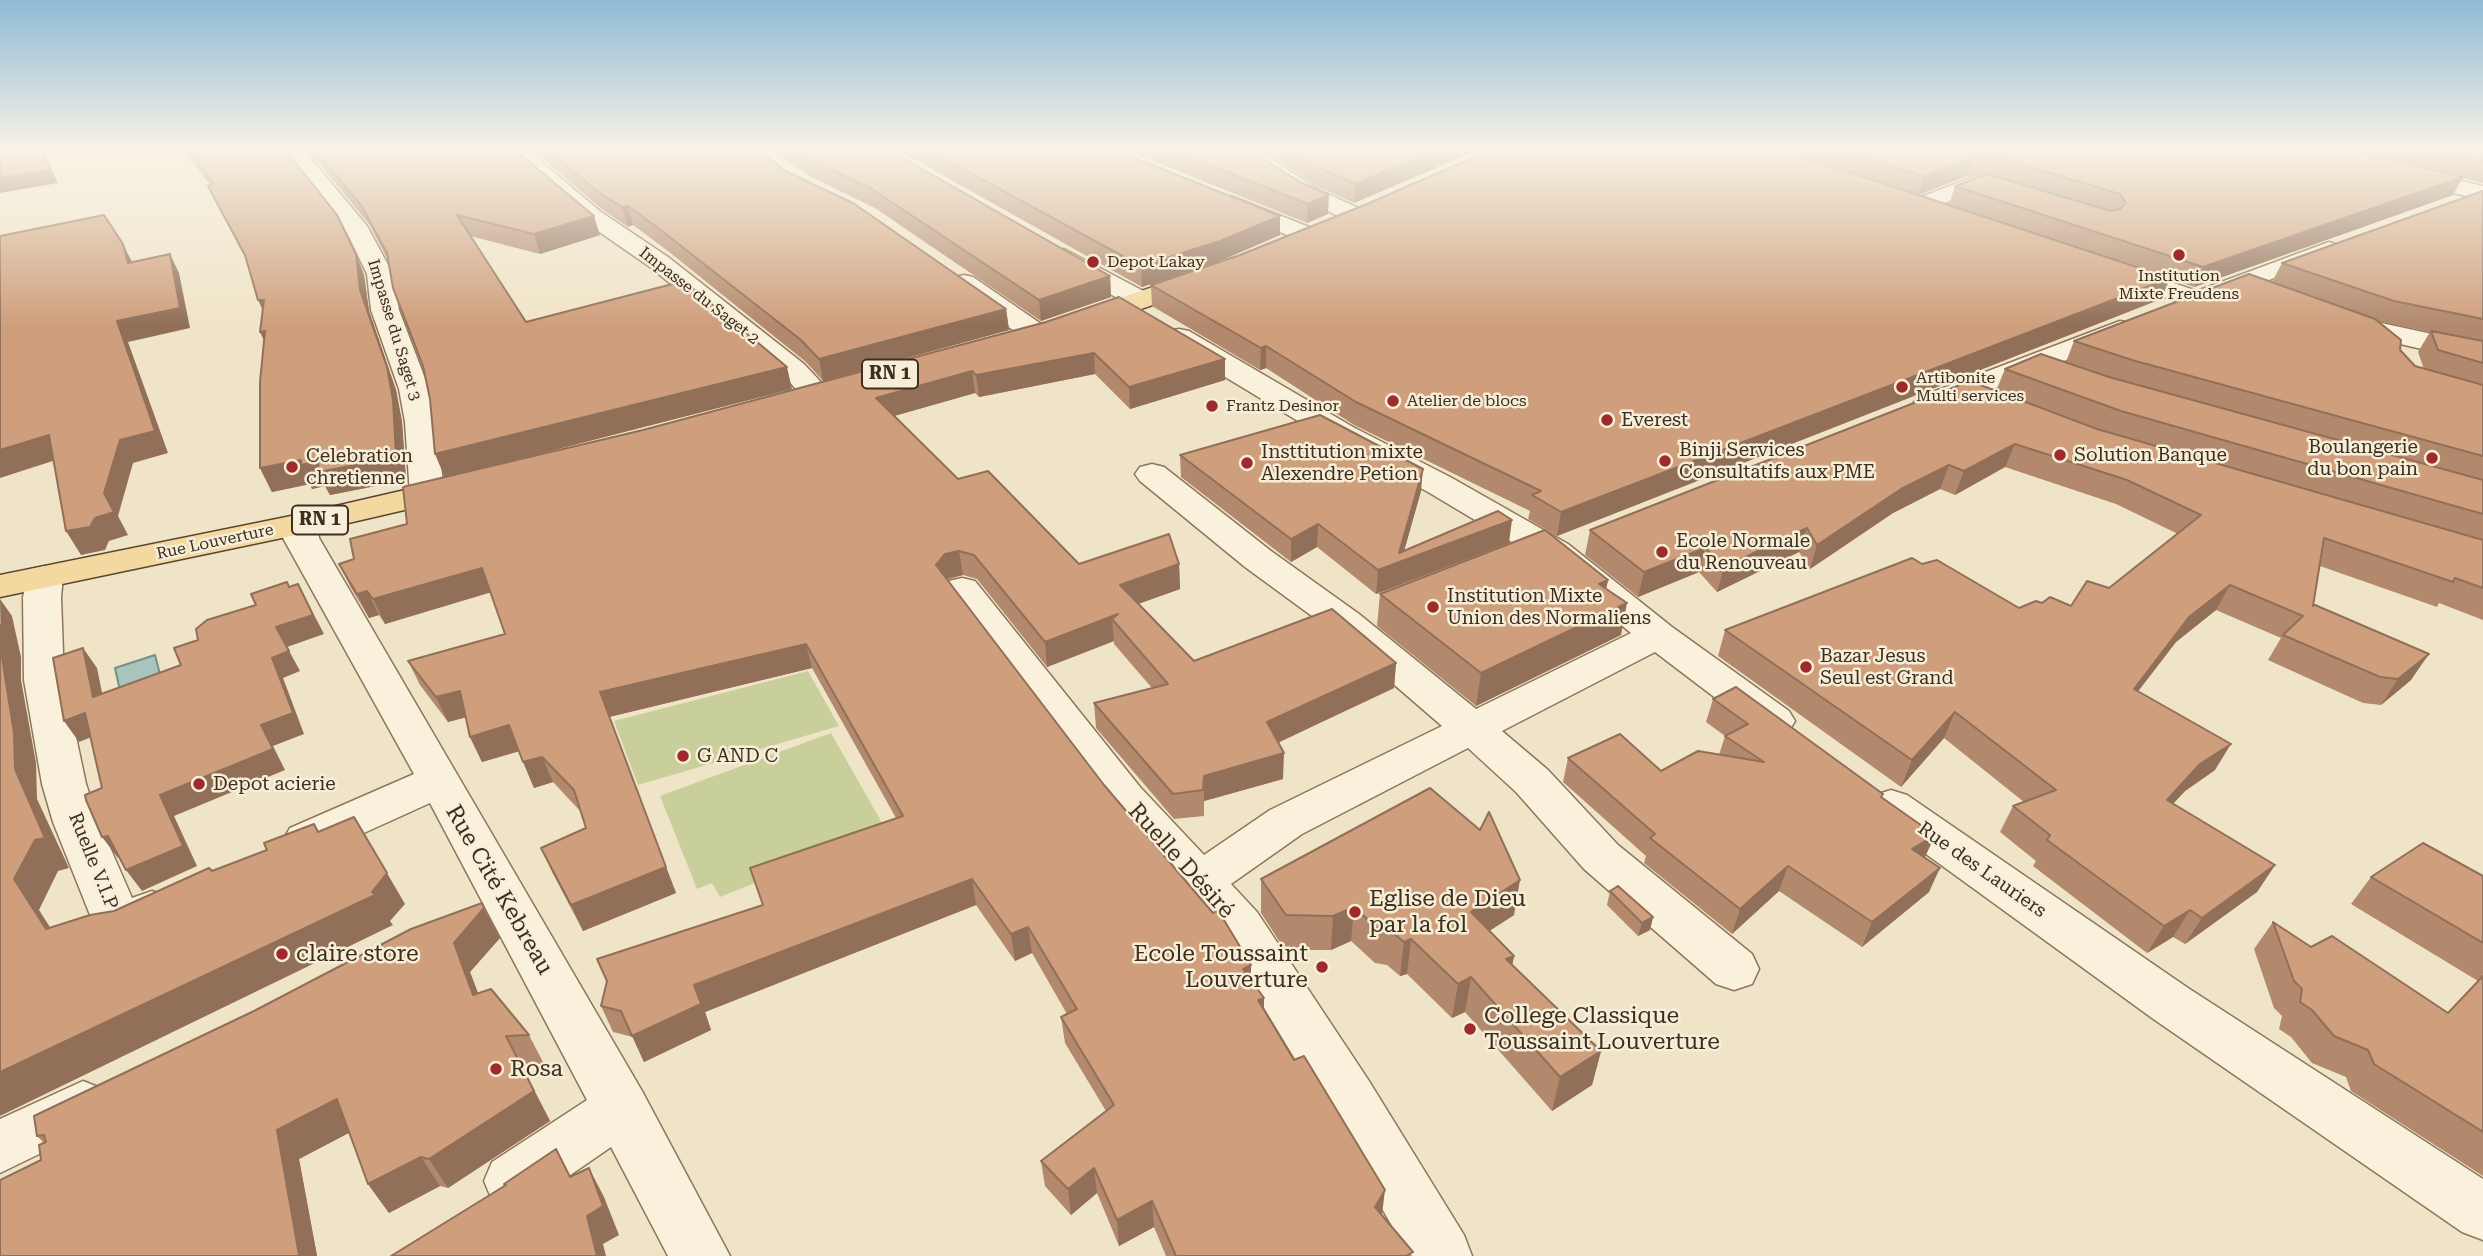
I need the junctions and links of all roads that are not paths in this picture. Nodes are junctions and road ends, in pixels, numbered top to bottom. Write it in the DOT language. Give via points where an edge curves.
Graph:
graph roads {
  1 [pos="339,208"];
  2 [pos="582,208"];
  3 [pos="1244,208"];
  4 [pos="1339,208"];
  5 [pos="1376,208"];
  6 [pos="1928,208"];
  7 [pos="1357,216"];
  8 [pos="1958,218"];
  9 [pos="1310,236"];
  10 [pos="2352,241"];
  11 [pos="1046,247"];
  12 [pos="1276,250"];
  13 [pos="2096,264"];
  14 [pos="949,273"];
  15 [pos="1217,273"];
  16 [pos="2240,283"];
  17 [pos="2277,297"];
  18 [pos="2194,299"];
  19 [pos="1133,303"];
  20 [pos="2326,316"];
  21 [pos="2375,332"];
  22 [pos="1037,334"];
  23 [pos="1000,344"];
  24 [pos="2483,354"];
  25 [pos="2031,362"];
  26 [pos="2408,367"];
  27 [pos="2072,378"];
  28 [pos="1962,391"];
  29 [pos="817,394"];
  30 [pos="2003,409"];
  31 [pos="1903,414"];
  32 [pos="1152,474"];
  33 [pos="493,479"];
  34 [pos="427,495"];
  35 [pos="301,524"];
  36 [pos="1560,545"];
  37 [pos="1507,559"];
  38 [pos="45,578"];
  39 [pos="0,586"];
  40 [pos="962,589"];
  41 [pos="1382,608"];
  42 [pos="1345,622"];
  43 [pos="1658,635"];
  44 [pos="1474,730"];
  45 [pos="1808,747"];
  46 [pos="1852,778"];
  47 [pos="437,782"];
  48 [pos="264,859"];
  49 [pos="1202,880"];
  50 [pos="191,892"];
  51 [pos="1734,969"];
  52 [pos="124,1087"];
  53 [pos="622,1108"];
  54 [pos="0,1147"];
  55 [pos="475,1207"];
  56 [pos="2483,1212"];
  57 [pos="700,1256"];
  58 [pos="1442,1256"];
  1 -- 34 [label="street, Impasse du Saget 3" via="358,231 380,274 385,310 414,389"];
  2 -- 29 [label="street, Impasse du Saget 2" via="691,287"];
  3 -- 9 [label="street"];
  4 -- 7 [label="street"];
  5 -- 7 [label="main road"];
  6 -- 8 [label="street"];
  7 -- 9 [label="main road"];
  9 -- 12 [label="main road"];
  10 -- 16 [label="street"];
  11 -- 19 [label="street"];
  13 -- 18 [label="street"];
  14 -- 22 [label="street"];
  15 -- 19 [label="main road"];
  16 -- 17 [label="street"];
  16 -- 18 [label="street"];
  18 -- 25 [label="street"];
  19 -- 22 [label="main road"];
  19 -- 36 [label="street" via="1342,434"];
  20 -- 21 [label="street"];
  21 -- 24 [label="street"];
  21 -- 26 [label="street" via="2406,358"];
  22 -- 23 [label="main road"];
  25 -- 27 [label="street"];
  25 -- 28 [label="street"];
  28 -- 30 [label="street"];
  28 -- 31 [label="street"];
  32 -- 42 [label="street"];
  33 -- 34 [label="main road, Rue Louverture / RN 1"];
  34 -- 35 [label="main road, Rue Louverture / RN 1"];
  35 -- 38 [label="main road, Rue Louverture / RN 1"];
  35 -- 47 [label="street, Rue Cité Kebreau" via="301,538"];
  36 -- 37 [label="street"];
  36 -- 43 [label="street"];
  38 -- 39 [label="main road, Rue Louverture / RN 1"];
  38 -- 50 [label="street, Ruelle V.I.P" via="44,680 55,742 76,822 119,925"];
  40 -- 49 [label="street, Ruelle Désiré" via="1124,798"];
  41 -- 42 [label="street"];
  42 -- 44 [label="street"];
  43 -- 44 [label="street"];
  43 -- 45 [label="street"];
  44 -- 49 [label="street" via="1286,822"];
  44 -- 51 [label="street" via="1532,780 1601,857"];
  46 -- 56 [label="street, Rue des Lauriers" via="2170,1003"];
  47 -- 48 [label="street"];
  47 -- 53 [label="street, Rue Cité Kebreau" via="486,903"];
  49 -- 58 [label="street, Ruelle Désiré" via="1240,926 1307,1030"];
  52 -- 54 [label="street"];
  53 -- 55 [label="street"];
  53 -- 57 [label="street, Rue Cité Kebreau"];
}
